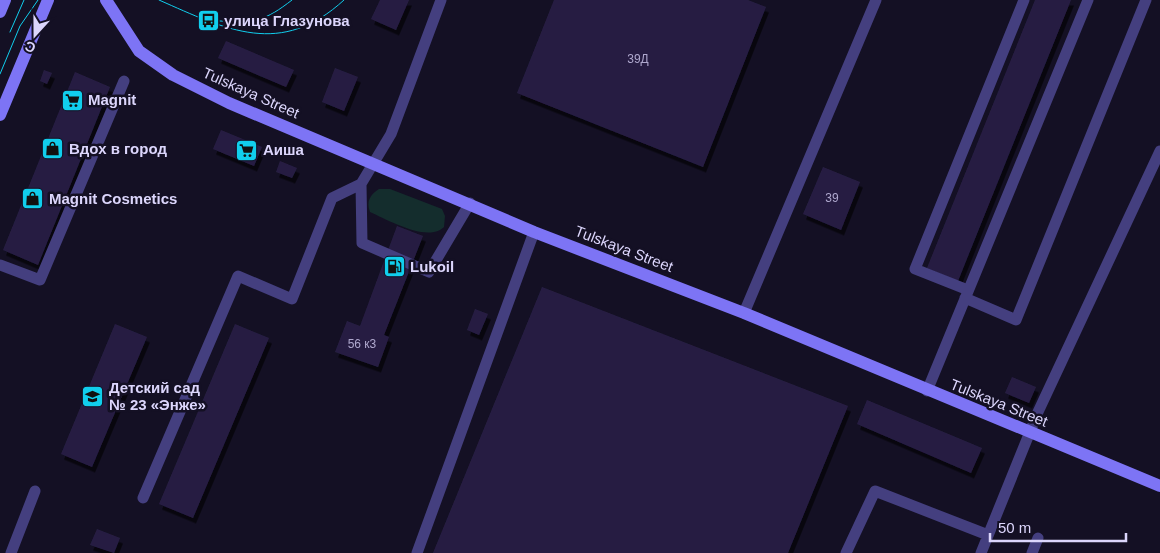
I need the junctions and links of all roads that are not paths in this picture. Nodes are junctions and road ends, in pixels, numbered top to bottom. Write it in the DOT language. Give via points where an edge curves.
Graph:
graph roads {
  1 [pos="5,0"];
  2 [pos="48,0"];
  3 [pos="106,0"];
  4 [pos="441,0"];
  5 [pos="876,0"];
  6 [pos="1024,0"];
  7 [pos="1088,0"];
  8 [pos="1146,0"];
  9 [pos="0,12"];
  10 [pos="124,81"];
  11 [pos="0,115"];
  12 [pos="1160,151"];
  13 [pos="372,163"];
  14 [pos="361,184"];
  15 [pos="470,203"];
  16 [pos="534,232"];
  17 [pos="0,265"];
  18 [pos="966,294"];
  19 [pos="744,313"];
  20 [pos="927,391"];
  21 [pos="1030,434"];
  22 [pos="1160,486"];
  23 [pos="35,491"];
  24 [pos="143,498"];
  25 [pos="988,536"];
  26 [pos="1038,538"];
  27 [pos="11,553"];
  28 [pos="417,553"];
  29 [pos="846,553"];
  30 [pos="981,553"];
  31 [pos="1032,553"];
  1 -- 9 [label="main road"];
  2 -- 11 [label="main road"];
  3 -- 13 [label="main road, Tulskaya Street" via="139,51 173,75 229,103"];
  4 -- 13 [label="lane" via="399,117"];
  5 -- 19 [label="lane"];
  6 -- 18 [label="lane" via="915,269"];
  7 -- 18 [label="lane"];
  8 -- 18 [label="lane" via="1016,320"];
  10 -- 17 [label="lane" via="40,280"];
  12 -- 21 [label="lane"];
  13 -- 14 [label="lane"];
  13 -- 15 [label="main road, Tulskaya Street"];
  14 -- 15 [label="lane" via="362,244 429,272"];
  14 -- 24 [label="lane" via="332,198 292,299 238,276"];
  15 -- 16 [label="main road, Tulskaya Street"];
  16 -- 19 [label="main road, Tulskaya Street"];
  16 -- 28 [label="lane"];
  18 -- 20 [label="lane"];
  19 -- 20 [label="main road, Tulskaya Street"];
  20 -- 21 [label="main road, Tulskaya Street"];
  21 -- 22 [label="main road, Tulskaya Street"];
  21 -- 25 [label="lane"];
  23 -- 27 [label="lane"];
  25 -- 29 [label="lane" via="875,491"];
  25 -- 30 [label="lane"];
  26 -- 31 [label="lane"];
}
